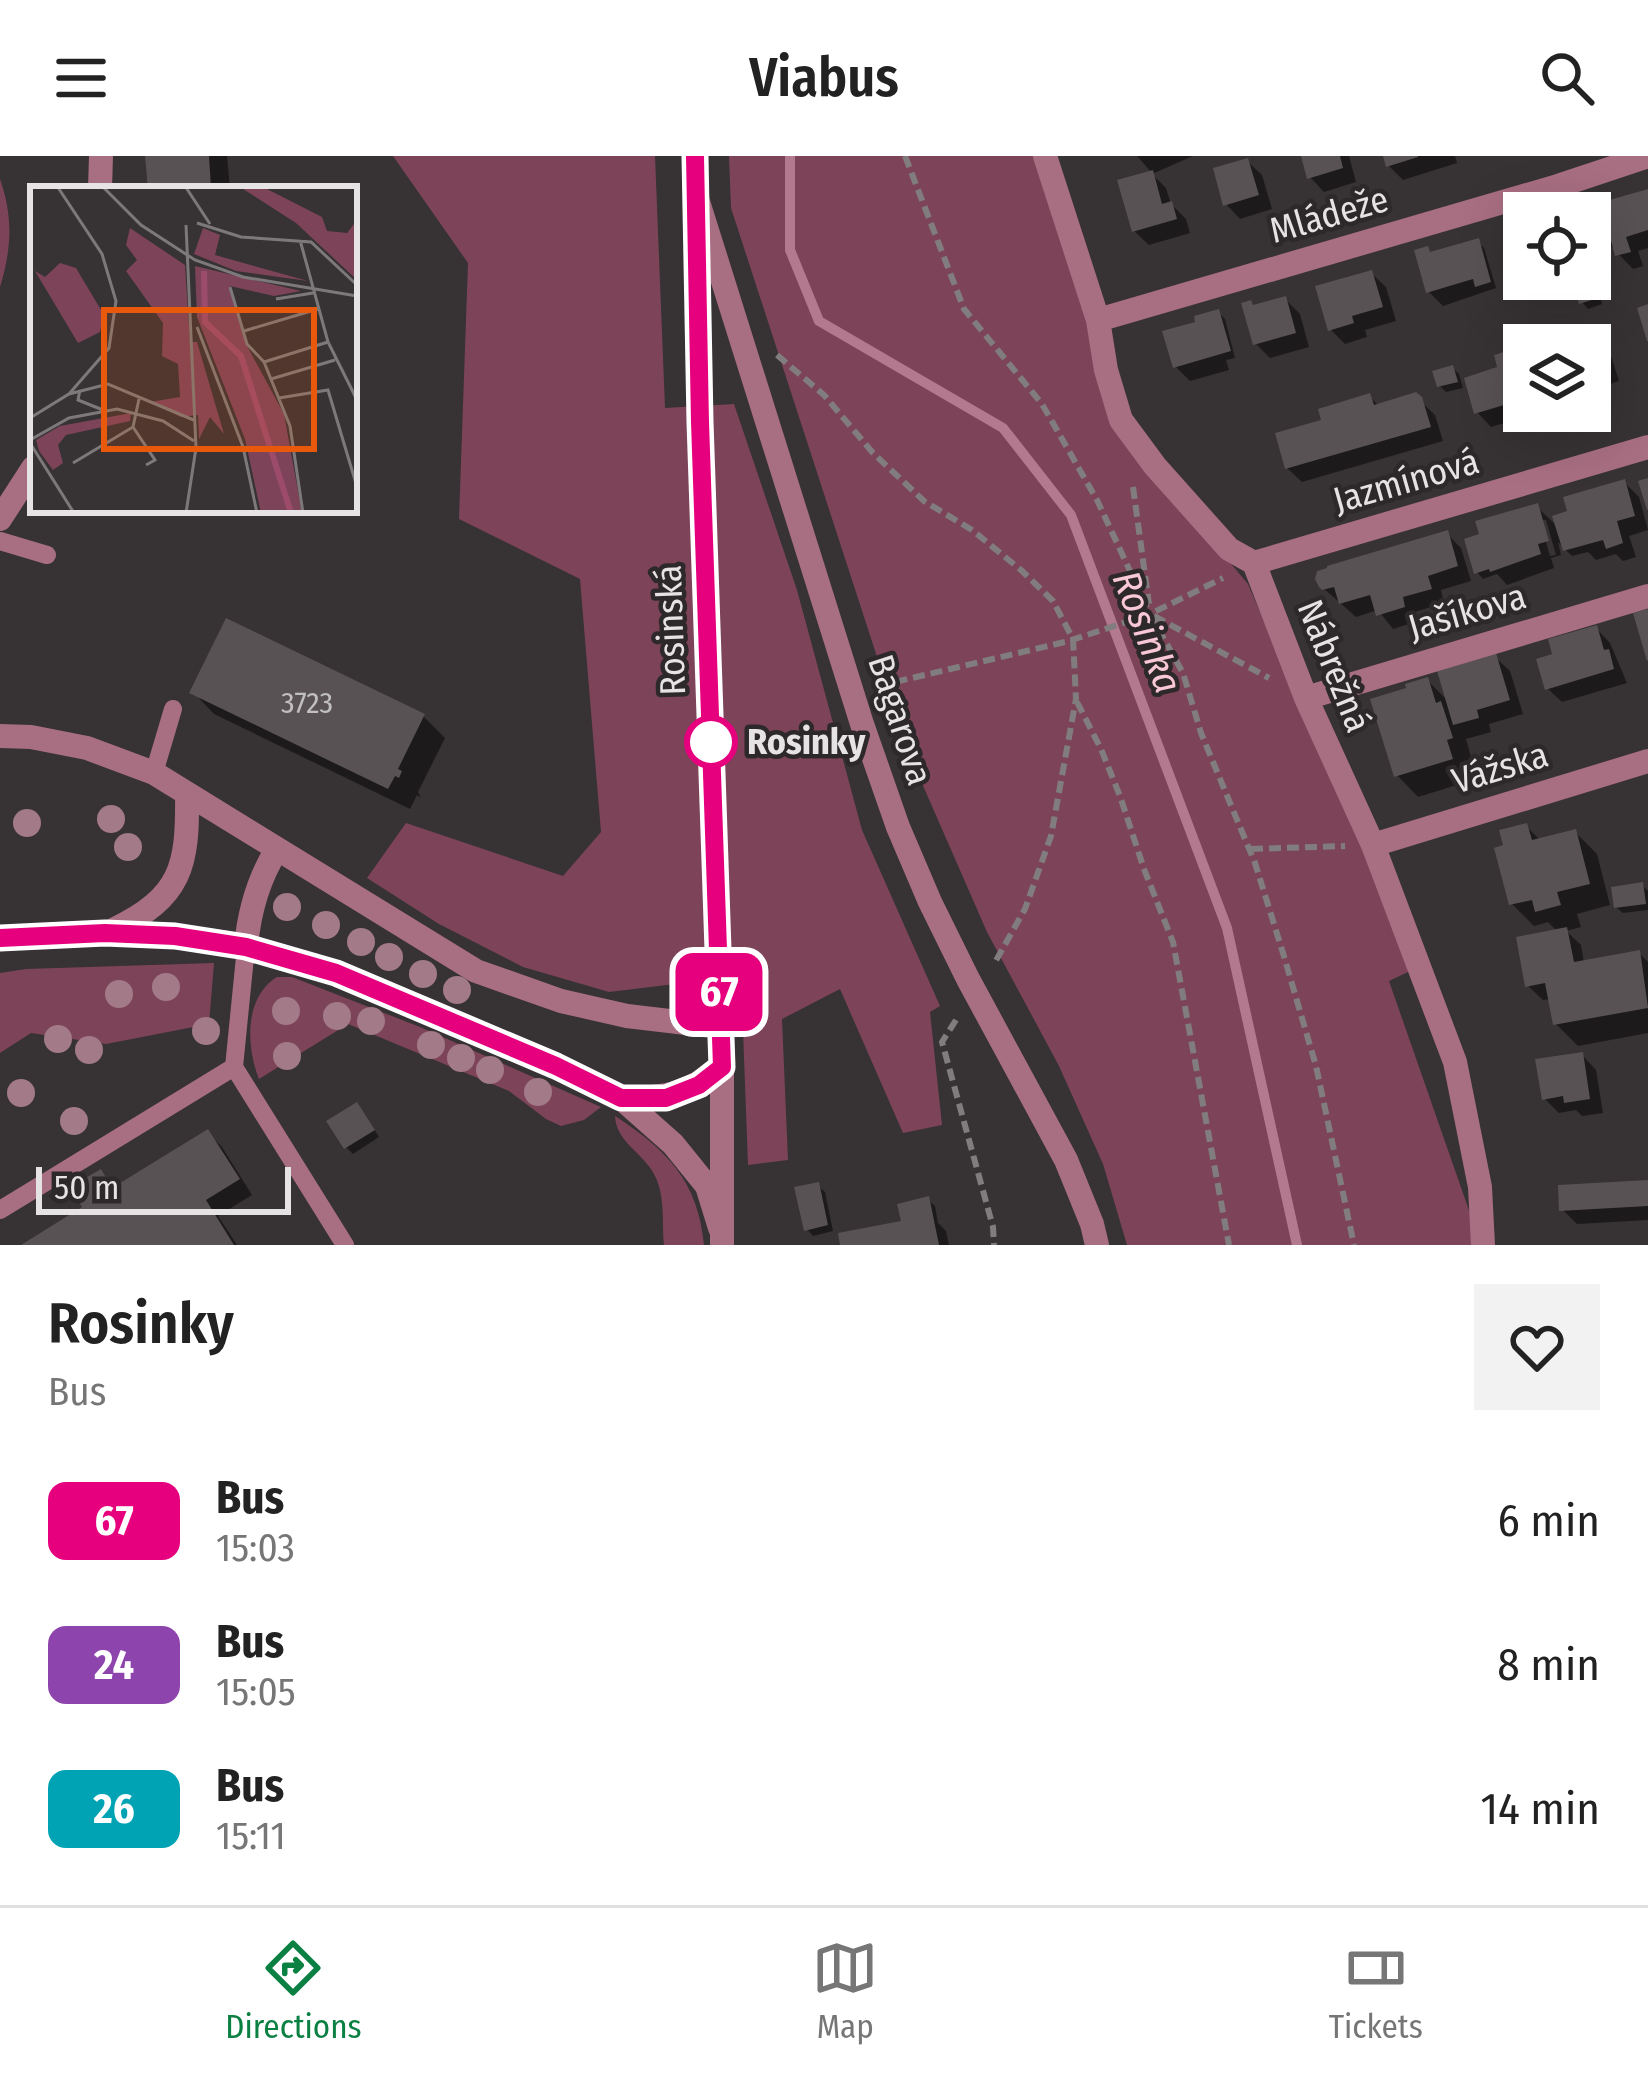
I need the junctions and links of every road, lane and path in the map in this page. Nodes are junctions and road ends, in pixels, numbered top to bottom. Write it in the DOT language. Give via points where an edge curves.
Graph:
graph roads {
  1 [pos="101,156"];
  2 [pos="695,156"];
  3 [pos="905,156"];
  4 [pos="1045,156"];
  5 [pos="1648,156"];
  6 [pos="100,186"];
  7 [pos="695,192"];
  8 [pos="1098,320"];
  9 [pos="768,348"];
  10 [pos="1126,427"];
  11 [pos="1648,447"];
  12 [pos="30,473"];
  13 [pos="0,519"];
  14 [pos="0,542"];
  15 [pos="46,555"];
  16 [pos="1254,563"];
  17 [pos="1648,596"];
  18 [pos="1150,614"];
  19 [pos="1073,639"];
  20 [pos="878,686"];
  21 [pos="1306,698"];
  22 [pos="1076,699"];
  23 [pos="173,709"];
  24 [pos="0,723"];
  25 [pos="0,736"];
  26 [pos="31,737"];
  27 [pos="1648,761"];
  28 [pos="154,772"];
  29 [pos="187,794"];
  30 [pos="1373,845"];
  31 [pos="278,849"];
  32 [pos="1249,849"];
  33 [pos="105,933"];
  34 [pos="0,938"];
  35 [pos="246,947"];
  36 [pos="976,991"];
  37 [pos="720,1027"];
  38 [pos="234,1067"];
  39 [pos="722,1067"];
  40 [pos="621,1098"];
  41 [pos="0,1210"];
  42 [pos="723,1241"];
  43 [pos="345,1245"];
  44 [pos="994,1245"];
  45 [pos="1097,1245"];
  46 [pos="1229,1245"];
  47 [pos="1354,1245"];
  48 [pos="1483,1245"];
  1 -- 6 [label="street"];
  2 -- 7 [label="street, Rosinská"];
  3 -- 18 [label="path" via="964,309 1042,404"];
  4 -- 8 [label="street, Nábrežná"];
  5 -- 8 [label="street, Mládeže"];
  7 -- 36 [label="street, Bagarova" via="898,827"];
  7 -- 37 [label="street, Rosinská"];
  8 -- 10 [label="street, Nábrežná"];
  9 -- 19 [label="path" via="924,501 1021,570 1053,602"];
  10 -- 16 [label="street, Nábrežná" via="1229,549"];
  10 -- 18 [label="path"];
  11 -- 16 [label="street, Jazmínová"];
  12 -- 13 [label="street"];
  14 -- 15 [label="lane"];
  16 -- 18 [label="path"];
  16 -- 21 [label="street, Nábrežná"];
  17 -- 21 [label="street, Jašíkova"];
  18 -- 19 [label="path"];
  18 -- 21 [label="path"];
  18 -- 32 [label="path" via="1183,673"];
  19 -- 20 [label="path"];
  19 -- 22 [label="path"];
  21 -- 30 [label="street, Nábrežná"];
  22 -- 36 [label="path" via="1052,836 1025,910"];
  22 -- 46 [label="path" via="1173,942"];
  23 -- 28 [label="lane"];
  24 -- 26 [label="street"];
  25 -- 26 [label="street"];
  26 -- 28 [label="street"];
  27 -- 30 [label="street, Vážska"];
  28 -- 29 [label="street"];
  29 -- 31 [label="street"];
  29 -- 33 [label="street" via="188,840 168,892"];
  30 -- 32 [label="path"];
  30 -- 48 [label="street, Nábrežná" via="1455,1062"];
  31 -- 35 [label="street"];
  31 -- 37 [label="street" via="476,971 561,1001"];
  32 -- 47 [label="path" via="1316,1066"];
  33 -- 34 [label="street"];
  33 -- 35 [label="street"];
  35 -- 38 [label="lane"];
  35 -- 40 [label="street" via="336,973"];
  36 -- 44 [label="path" via="941,1042"];
  36 -- 45 [label="street, Bagarova" via="1066,1160"];
  37 -- 39 [label="street, Rosinská"];
  38 -- 41 [label="lane"];
  38 -- 43 [label="lane"];
  39 -- 40 [label="street" via="666,1098"];
  39 -- 42 [label="street, Rosinská"];
  40 -- 42 [label="street" via="706,1186"];
}
